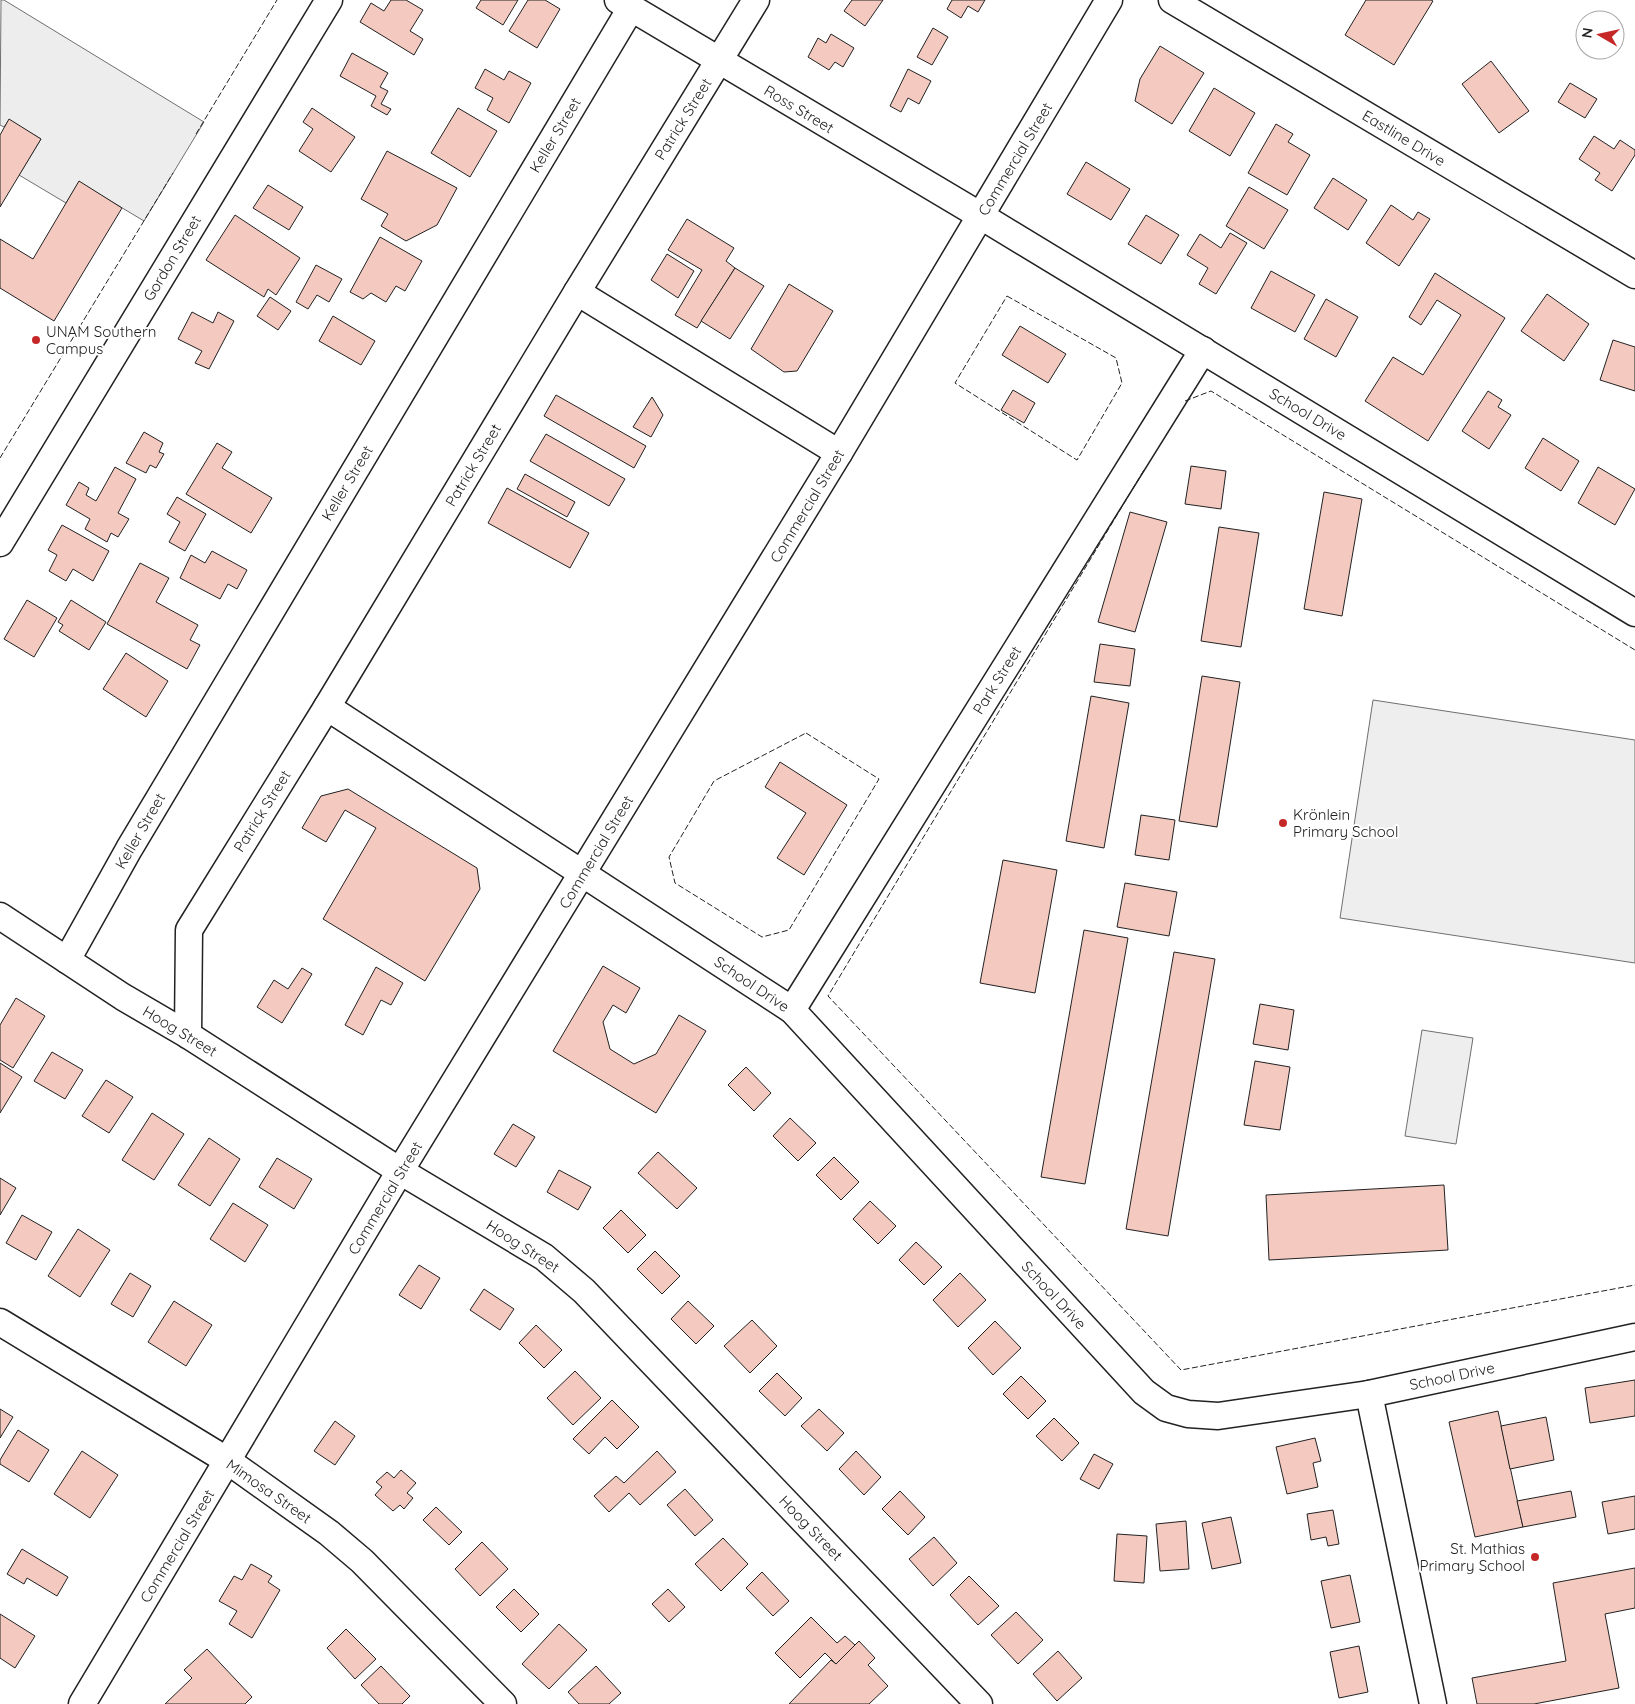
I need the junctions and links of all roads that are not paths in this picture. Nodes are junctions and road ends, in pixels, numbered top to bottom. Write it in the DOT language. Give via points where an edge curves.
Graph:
graph roads {
  1 [pos="329,0"];
  2 [pos="756,0"];
  3 [pos="1109,0"];
  4 [pos="1172,0"];
  5 [pos="624,4"];
  6 [pos="719,61"];
  7 [pos="981,216"];
  8 [pos="1635,275"];
  9 [pos="578,292"];
  10 [pos="1203,350"];
  11 [pos="839,453"];
  12 [pos="0,543"];
  13 [pos="1635,613"];
  14 [pos="327,707"];
  15 [pos="583,874"];
  16 [pos="0,916"];
  17 [pos="67,960"];
  18 [pos="792,1010"];
  19 [pos="188,1035"];
  20 [pos="400,1171"];
  21 [pos="0,1322"];
  22 [pos="1635,1337"];
  23 [pos="1369,1394"];
  24 [pos="228,1461"];
  25 [pos="82,1704"];
  26 [pos="503,1704"];
  27 [pos="980,1704"];
  28 [pos="1433,1704"];
  1 -- 12 [label="street, Gordon Street"];
  2 -- 6 [label="street, Patrick Street"];
  3 -- 7 [label="street, Commercial Street"];
  4 -- 8 [label="street, Eastline Drive"];
  5 -- 6 [label="street, Ross Street"];
  5 -- 17 [label="street, Keller Street"];
  6 -- 7 [label="street, Ross Street"];
  6 -- 9 [label="street, Patrick Street"];
  7 -- 10 [label="street, School Drive"];
  7 -- 11 [label="street, Commercial Street"];
  9 -- 11 [label="street"];
  9 -- 14 [label="street, Patrick Street"];
  10 -- 13 [label="street, School Drive"];
  10 -- 18 [label="street, Park Street"];
  11 -- 15 [label="street, Commercial Street"];
  14 -- 15 [label="street, School Drive"];
  14 -- 19 [label="street, Patrick Street" via="189,930"];
  15 -- 18 [label="street, School Drive"];
  15 -- 20 [label="street, Commercial Street"];
  16 -- 17 [label="street, Hoog Street"];
  17 -- 19 [label="street, Hoog Street"];
  18 -- 23 [label="street, School Drive" via="1144,1392 1166,1408 1188,1414 1218,1416"];
  19 -- 20 [label="street, Hoog Street"];
  20 -- 24 [label="street, Commercial Street"];
  20 -- 27 [label="street, Hoog Street" via="544,1257 584,1291"];
  21 -- 24 [label="street, Mimosa Street"];
  22 -- 23 [label="street, School Drive"];
  23 -- 28 [label="street"];
  24 -- 25 [label="street, Commercial Street"];
  24 -- 26 [label="street, Mimosa Street" via="329,1533 362,1561"];
}
